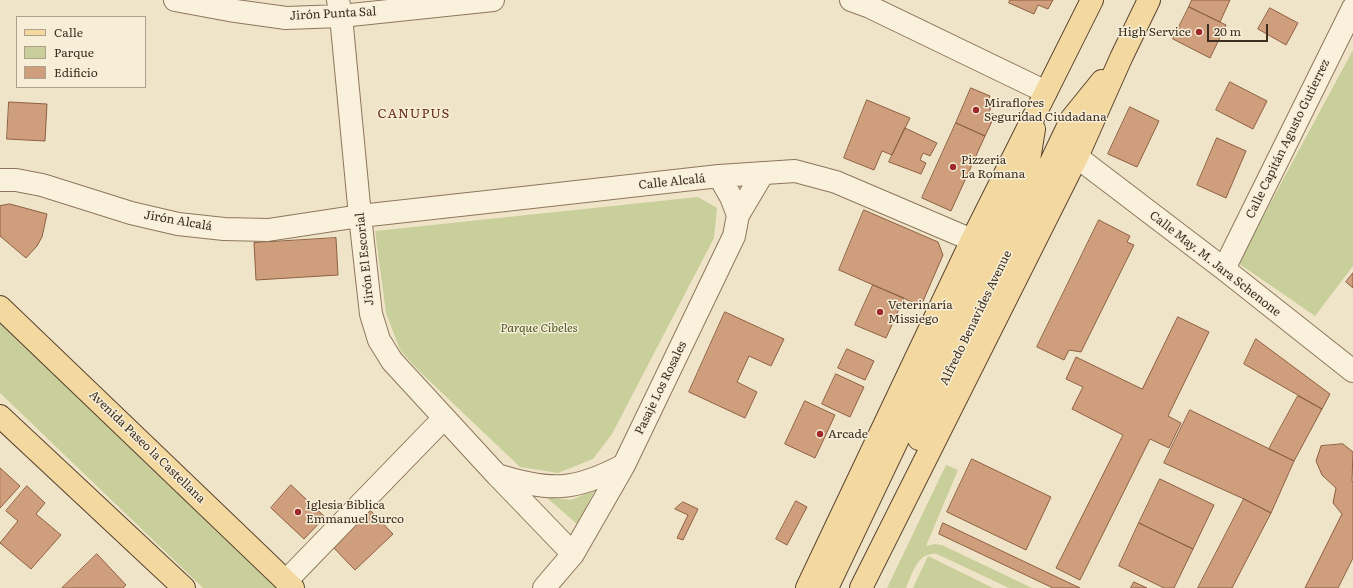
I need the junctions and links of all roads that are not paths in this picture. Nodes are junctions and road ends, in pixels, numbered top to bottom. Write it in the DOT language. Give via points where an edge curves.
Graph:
graph roads {
  1 [pos="175,0"];
  2 [pos="493,0"];
  3 [pos="1092,0"];
  4 [pos="1149,0"];
  5 [pos="865,2"];
  6 [pos="340,8"];
  7 [pos="1353,8"];
  8 [pos="1121,58"];
  9 [pos="1042,100"];
  10 [pos="1077,157"];
  11 [pos="763,173"];
  12 [pos="719,176"];
  13 [pos="0,180"];
  14 [pos="738,215"];
  15 [pos="360,216"];
  16 [pos="972,240"];
  17 [pos="1224,269"];
  18 [pos="0,307"];
  19 [pos="1353,371"];
  20 [pos="0,416"];
  21 [pos="444,418"];
  22 [pos="624,465"];
  23 [pos="496,474"];
  24 [pos="573,554"];
  25 [pos="290,585"];
  26 [pos="184,588"];
  27 [pos="544,588"];
  28 [pos="807,588"];
  29 [pos="827,588"];
  30 [pos="848,588"];
  31 [pos="860,588"];
  1 -- 6 [label="street, Jirón Punta Sal" via="286,18"];
  2 -- 6 [label="street, Jirón Punta Sal"];
  3 -- 9 [label="main road, Alfredo Benavides Avenue"];
  4 -- 8 [label="main road, Alfredo Benavides Avenue"];
  5 -- 9 [label="street"];
  6 -- 15 [label="street, Jirón El Escorial"];
  7 -- 17 [label="street, Calle Capitán Agusto Gutierrez"];
  8 -- 10 [label="main road, Alfredo Benavides Avenue"];
  8 -- 30 [label="main road, Alfredo Benavides Avenue" via="1072,118"];
  9 -- 16 [label="main road, Alfredo Benavides Avenue"];
  9 -- 29 [label="main road, Alfredo Benavides Avenue" via="1028,166"];
  10 -- 17 [label="street, Calle May. M. Jara Schenone"];
  10 -- 31 [label="main road, Alfredo Benavides Avenue"];
  11 -- 12 [label="street, Calle Alcalá"];
  11 -- 14 [label="street"];
  11 -- 16 [label="street, Calle Alcalá" via="795,171 836,182"];
  12 -- 14 [label="street"];
  12 -- 15 [label="street, Calle Alcalá"];
  13 -- 15 [label="street, Jirón Alcalá" via="42,185 131,213 178,224 224,229 268,230"];
  14 -- 22 [label="street, Pasaje Los Rosales" via="734,236"];
  15 -- 21 [label="street, Jirón El Escorial" via="371,314 379,340 392,361"];
  16 -- 28 [label="main road, Alfredo Benavides Avenue"];
  17 -- 19 [label="street, Calle May. M. Jara Schenone"];
  18 -- 25 [label="main road, Avenida Paseo la Castellana"];
  20 -- 26 [label="main road"];
  21 -- 23 [label="street, Jirón El Escorial"];
  21 -- 25 [label="street"];
  22 -- 23 [label="street" via="593,479 564,486 538,485"];
  22 -- 24 [label="street, Pasaje Los Rosales"];
  23 -- 24 [label="street, Jirón El Escorial"];
  24 -- 27 [label="street, Pasaje Los Rosales"];
}
